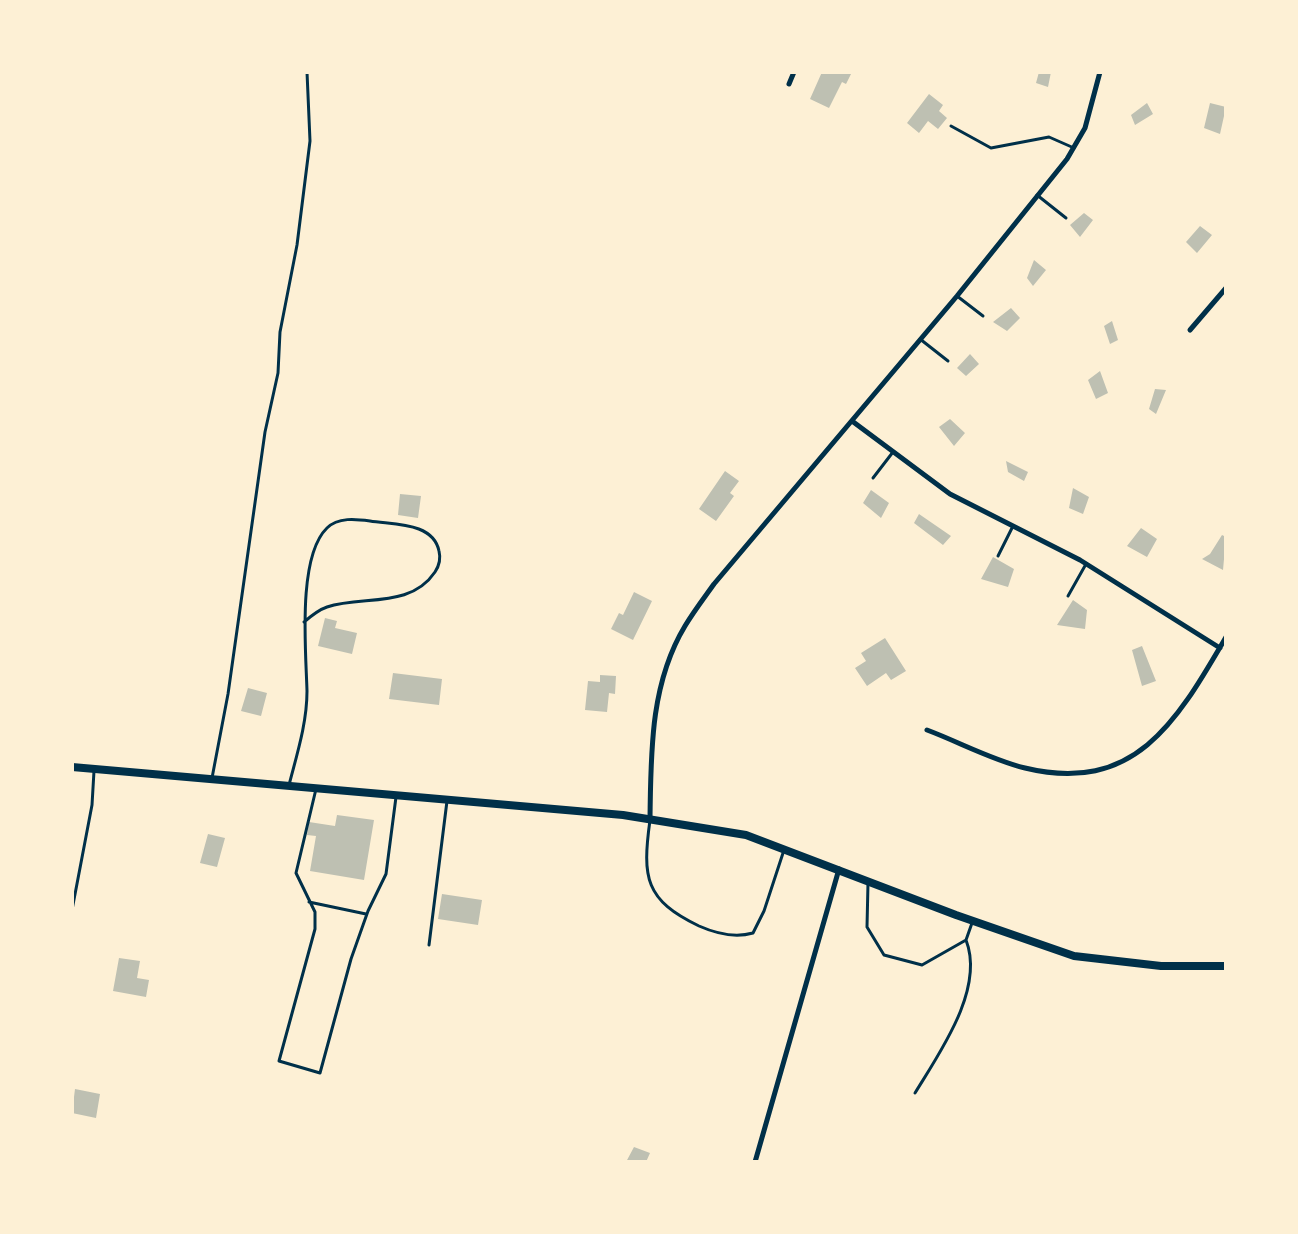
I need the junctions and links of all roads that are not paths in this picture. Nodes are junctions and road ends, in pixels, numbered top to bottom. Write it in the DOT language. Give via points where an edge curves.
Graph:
graph roads {
  1 [pos="307,72"];
  2 [pos="794,72"];
  3 [pos="1100,72"];
  4 [pos="789,84"];
  5 [pos="951,126"];
  6 [pos="1074,148"];
  7 [pos="1037,195"];
  8 [pos="1066,218"];
  9 [pos="1226,288"];
  10 [pos="957,296"];
  11 [pos="983,316"];
  12 [pos="1190,330"];
  13 [pos="920,339"];
  14 [pos="948,361"];
  15 [pos="852,421"];
  16 [pos="893,452"];
  17 [pos="873,478"];
  18 [pos="1013,526"];
  19 [pos="998,556"];
  20 [pos="1086,564"];
  21 [pos="1068,596"];
  22 [pos="304,622"];
  23 [pos="1226,637"];
  24 [pos="1220,648"];
  25 [pos="927,730"];
  26 [pos="72,767"];
  27 [pos="94,770"];
  28 [pos="212,778"];
  29 [pos="289,786"];
  30 [pos="316,789"];
  31 [pos="396,795"];
  32 [pos="448,800"];
  33 [pos="650,818"];
  34 [pos="784,849"];
  35 [pos="839,869"];
  36 [pos="868,881"];
  37 [pos="309,902"];
  38 [pos="72,910"];
  39 [pos="366,914"];
  40 [pos="973,921"];
  41 [pos="966,940"];
  42 [pos="429,945"];
  43 [pos="1226,966"];
  44 [pos="915,1093"];
  45 [pos="755,1162"];
  1 -- 28 [label="lane" via="310,141 297,245 280,332 278,373 265,432 230,682"];
  2 -- 4 [label="street"];
  3 -- 6 [label="street" via="1085,128"];
  5 -- 6 [label="lane" via="991,148 1049,137"];
  6 -- 7 [label="street"];
  7 -- 8 [label="lane"];
  7 -- 10 [label="street"];
  9 -- 12 [label="street"];
  10 -- 11 [label="lane"];
  10 -- 13 [label="street"];
  13 -- 14 [label="lane"];
  13 -- 15 [label="street"];
  15 -- 16 [label="street"];
  15 -- 33 [label="street" via="714,584 684,627 660,687 654,720"];
  16 -- 17 [label="lane"];
  16 -- 18 [label="street" via="950,494"];
  18 -- 19 [label="lane"];
  18 -- 20 [label="street"];
  20 -- 21 [label="lane"];
  20 -- 24 [label="street"];
  22 -- 22 [label="lane" via="314,550 328,526 357,519 422,529 435,541 439,566 419,589 391,598 326,607"];
  22 -- 29 [label="lane" via="305,715"];
  23 -- 24 [label="street"];
  24 -- 25 [label="street" via="1168,728 1134,756 1102,768 1074,773 1045,772 1022,767"];
  26 -- 27 [label="main road"];
  27 -- 28 [label="main road"];
  27 -- 38 [label="lane" via="92,805"];
  28 -- 29 [label="main road"];
  29 -- 30 [label="main road"];
  30 -- 31 [label="main road"];
  30 -- 37 [label="lane" via="296,873"];
  31 -- 32 [label="main road"];
  31 -- 39 [label="lane" via="386,874"];
  32 -- 33 [label="main road"];
  32 -- 42 [label="lane"];
  33 -- 34 [label="main road" via="746,834"];
  33 -- 34 [label="lane" via="648,875 657,898 673,913 704,928 737,937 753,933"];
  34 -- 35 [label="main road"];
  35 -- 36 [label="main road"];
  35 -- 45 [label="street"];
  36 -- 40 [label="main road"];
  36 -- 41 [label="lane" via="867,927 884,955 922,965"];
  37 -- 39 [label="lane"];
  37 -- 39 [label="lane" via="315,912 315,929 279,1061 320,1073"];
  40 -- 41 [label="lane"];
  40 -- 43 [label="main road" via="1074,956 1161,966"];
  41 -- 44 [label="lane" via="972,956 954,1029"];
}
